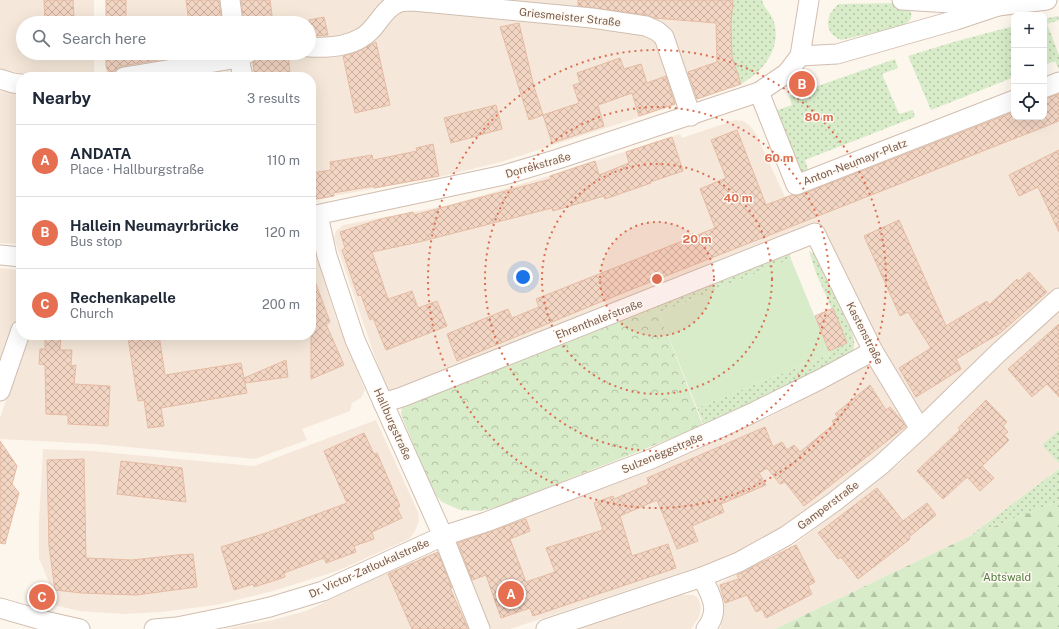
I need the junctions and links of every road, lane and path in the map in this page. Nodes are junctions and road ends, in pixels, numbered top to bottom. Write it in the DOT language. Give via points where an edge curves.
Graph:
graph roads {
  1 [pos="230,0"];
  2 [pos="809,0"];
  3 [pos="902,0"];
  4 [pos="1047,0"];
  5 [pos="998,6"];
  6 [pos="232,16"];
  7 [pos="316,47"];
  8 [pos="800,56"];
  9 [pos="215,60"];
  10 [pos="242,60"];
  11 [pos="151,72"];
  12 [pos="243,72"];
  13 [pos="0,79"];
  14 [pos="1059,82"];
  15 [pos="16,83"];
  16 [pos="1047,87"];
  17 [pos="759,92"];
  18 [pos="1011,101"];
  19 [pos="691,116"];
  20 [pos="316,215"];
  21 [pos="316,221"];
  22 [pos="815,233"];
  23 [pos="0,255"];
  24 [pos="16,257"];
  25 [pos="1059,298"];
  26 [pos="18,340"];
  27 [pos="873,351"];
  28 [pos="0,391"];
  29 [pos="383,403"];
  30 [pos="920,429"];
  31 [pos="443,536"];
  32 [pos="702,577"];
  33 [pos="0,608"];
  34 [pos="80,629"];
  35 [pos="154,629"];
  36 [pos="480,629"];
  37 [pos="546,629"];
  38 [pos="706,629"];
  1 -- 6 [label="street"];
  2 -- 8 [label="street"];
  3 -- 5 [label="street"];
  4 -- 5 [label="street"];
  5 -- 8 [label="street" via="837,54"];
  7 -- 19 [label="street, Griesmeister Straße" via="349,43 362,38 389,9 400,2 412,1 592,18 646,26 664,37"];
  8 -- 17 [label="street" via="787,73"];
  9 -- 11 [label="street"];
  10 -- 12 [label="street"];
  13 -- 15 [label="street"];
  14 -- 16 [label="street"];
  17 -- 18 [label="street, Anton-Neumayr-Platz" via="796,185"];
  17 -- 19 [label="street, Dorrekstraße"];
  19 -- 20 [label="street, Dorrekstraße" via="504,175"];
  21 -- 29 [label="street, Hallburgstraße" via="339,297"];
  22 -- 27 [label="street, Kastenstraße"];
  22 -- 29 [label="street, Ehrenthalerstraße"];
  23 -- 24 [label="street"];
  25 -- 30 [label="street, Gamperstraße"];
  26 -- 28 [label="street"];
  27 -- 30 [label="street, Kastenstraße"];
  27 -- 31 [label="street, Sulzeneggstraße" via="748,415 651,459"];
  29 -- 31 [label="street, Hallburgstraße"];
  30 -- 32 [label="street, Gamperstraße" via="881,465 786,536 739,562"];
  31 -- 35 [label="street, Dr. Victor-Zatloukalstraße" via="323,591 237,615"];
  31 -- 36 [label="street, Hallburgstraße"];
  32 -- 37 [label="street, Gamperstraße"];
  32 -- 38 [label="street" via="714,602 714,614"];
  33 -- 34 [label="street"];
}
